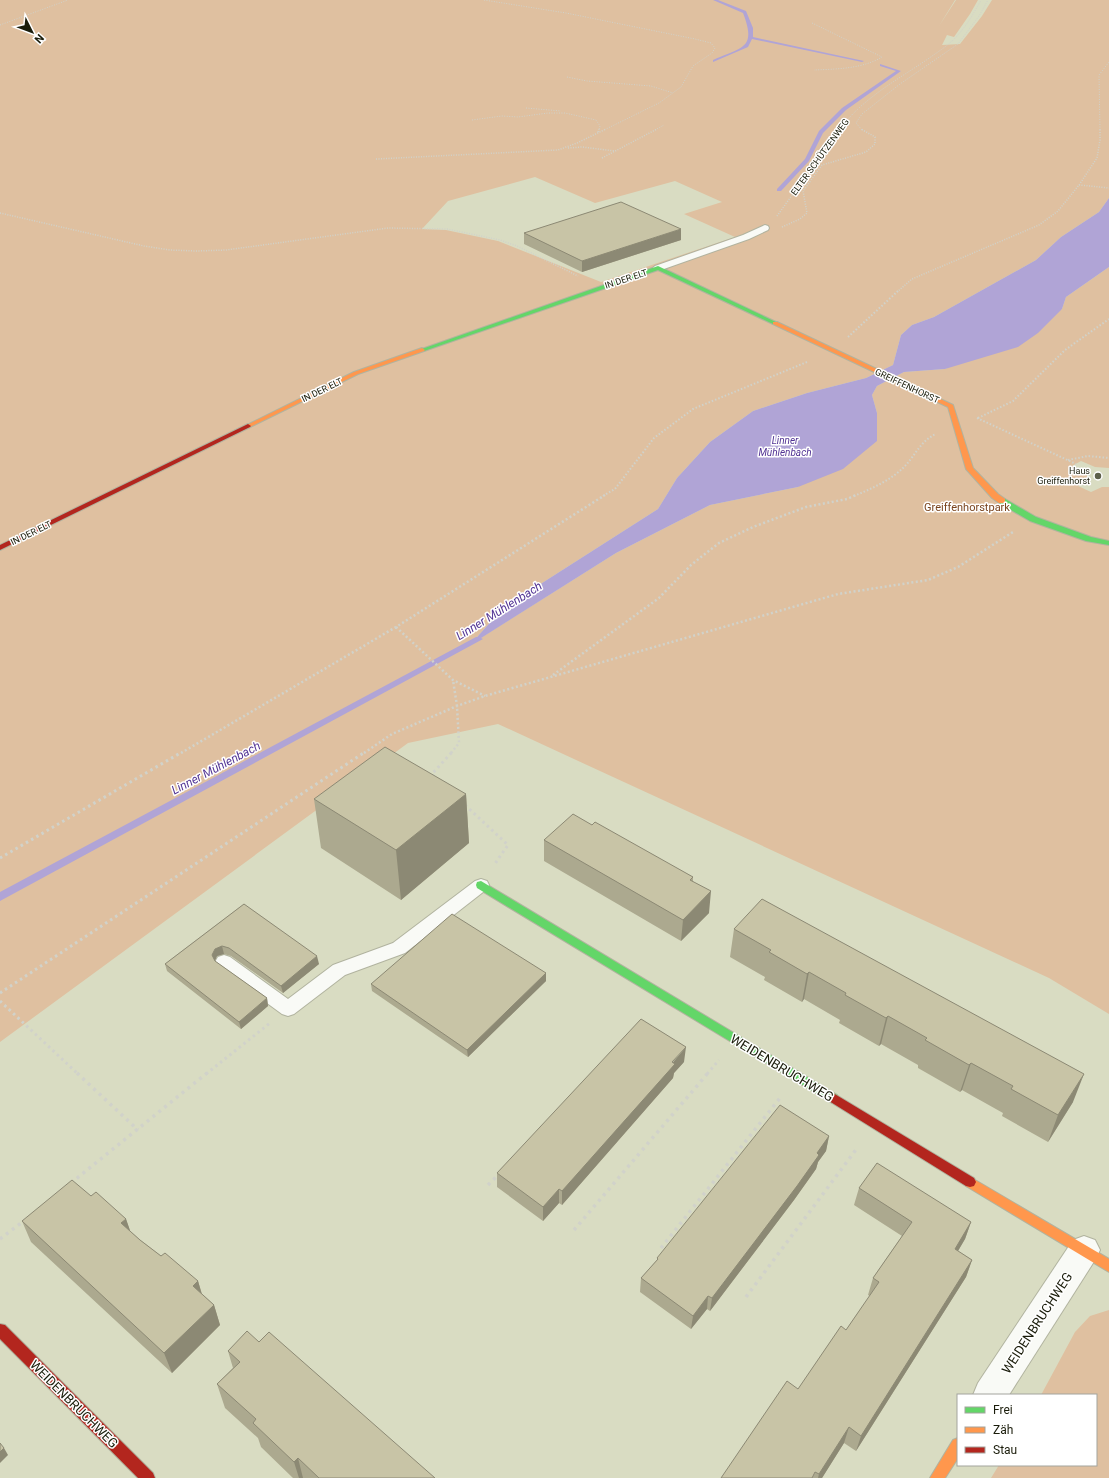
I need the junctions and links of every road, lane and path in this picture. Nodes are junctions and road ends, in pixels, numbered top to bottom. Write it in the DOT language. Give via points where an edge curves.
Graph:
graph roads {
  1 [pos="68,0"];
  2 [pos="484,0"];
  3 [pos="981,0"];
  4 [pos="988,0"];
  5 [pos="812,23"];
  6 [pos="0,26"];
  7 [pos="1109,62"];
  8 [pos="814,70"];
  9 [pos="567,76"];
  10 [pos="674,92"];
  11 [pos="526,108"];
  12 [pos="565,113"];
  13 [pos="472,120"];
  14 [pos="664,125"];
  15 [pos="598,132"];
  16 [pos="566,148"];
  17 [pos="615,151"];
  18 [pos="376,158"];
  19 [pos="602,158"];
  20 [pos="1079,185"];
  21 [pos="1109,188"];
  22 [pos="0,213"];
  23 [pos="782,227"];
  24 [pos="765,228"];
  25 [pos="658,268"];
  26 [pos="602,287"];
  27 [pos="1109,319"];
  28 [pos="832,351"];
  29 [pos="956,425"];
  30 [pos="1109,458"];
  31 [pos="1067,460"];
  32 [pos="1076,464"];
  33 [pos="1034,519"];
  34 [pos="1109,543"];
  35 [pos="0,548"];
  36 [pos="396,627"];
  37 [pos="552,676"];
  38 [pos="453,680"];
  39 [pos="485,696"];
  40 [pos="457,706"];
  41 [pos="438,780"];
  42 [pos="461,801"];
  43 [pos="0,858"];
  44 [pos="480,885"];
  45 [pos="224,962"];
  46 [pos="0,993"];
  47 [pos="0,1001"];
  48 [pos="288,1009"];
  49 [pos="736,1040"];
  50 [pos="797,1077"];
  51 [pos="875,1124"];
  52 [pos="138,1130"];
  53 [pos="504,1168"];
  54 [pos="69,1185"];
  55 [pos="488,1185"];
  56 [pos="31,1214"];
  57 [pos="574,1230"];
  58 [pos="0,1239"];
  59 [pos="661,1248"];
  60 [pos="1096,1258"];
  61 [pos="746,1297"];
  62 [pos="0,1330"];
  63 [pos="991,1394"];
  64 [pos="957,1446"];
  65 [pos="148,1478"];
  66 [pos="936,1478"];
  1 -- 6 [label="path"];
  2 -- 10 [label="path" via="695,39 714,46 715,50 694,66 681,87"];
  3 -- 24 [label="path, ELTER SCHÜTZENWEG" via="957,36 941,50 868,100 847,119 776,218"];
  4 -- 23 [label="path" via="958,44 862,114 856,123 862,130 875,137 875,144 866,152 822,165 803,191 807,213"];
  5 -- 8 [label="path" via="882,57 858,65"];
  7 -- 20 [label="path" via="1099,76 1100,140 1097,158"];
  9 -- 10 [label="path" via="581,80 650,86"];
  10 -- 15 [label="path" via="659,103"];
  11 -- 12 [label="path"];
  12 -- 13 [label="path"];
  12 -- 15 [label="path" via="596,120 600,126"];
  14 -- 17 [label="path"];
  15 -- 16 [label="path"];
  16 -- 17 [label="path"];
  16 -- 18 [label="path" via="535,152"];
  17 -- 19 [label="path"];
  20 -- 21 [label="path"];
  20 -- 28 [label="path" via="1058,211 1040,226 912,280"];
  22 -- 26 [label="path" via="144,246 196,251 226,250 388,228 447,229 517,246"];
  24 -- 25 [label="lane"];
  25 -- 26 [label="street, IN DER ELT"];
  25 -- 28 [label="street, GREIFFENHORST"];
  26 -- 35 [label="street, IN DER ELT" via="356,373"];
  27 -- 31 [label="path" via="1065,350 1013,401 978,418"];
  28 -- 29 [label="street, GREIFFENHORST" via="951,406"];
  28 -- 36 [label="path" via="693,410 654,438 615,490"];
  29 -- 33 [label="street, GREIFFENHORST" via="970,469 995,496"];
  29 -- 37 [label="path" via="932,436 904,467 867,491 848,499 806,507 719,543 691,565 659,598"];
  30 -- 31 [label="path" via="1083,456"];
  31 -- 32 [label="path"];
  33 -- 34 [label="street, GREIFFENHORST" via="1089,539"];
  33 -- 37 [label="path" via="958,567 928,580 838,594"];
  36 -- 38 [label="path"];
  36 -- 43 [label="path"];
  37 -- 39 [label="path"];
  38 -- 39 [label="path"];
  38 -- 40 [label="path"];
  39 -- 40 [label="path"];
  40 -- 41 [label="path" via="459,743 432,774"];
  40 -- 46 [label="path" via="392,734"];
  42 -- 44 [label="path" via="508,845"];
  44 -- 48 [label="lane" via="398,948 339,970"];
  44 -- 49 [label="street, WEIDENBRUCHWEG"];
  45 -- 48 [label="lane"];
  47 -- 52 [label="path"];
  48 -- 52 [label="path"];
  49 -- 50 [label="street, WEIDENBRUCHWEG"];
  49 -- 57 [label="path"];
  50 -- 51 [label="street, WEIDENBRUCHWEG"];
  50 -- 59 [label="path"];
  51 -- 60 [label="street, WEIDENBRUCHWEG"];
  51 -- 61 [label="path"];
  52 -- 54 [label="path"];
  53 -- 55 [label="path"];
  56 -- 58 [label="path"];
  60 -- 63 [label="street, WEIDENBRUCHWEG"];
  62 -- 65 [label="street, WEIDENBRUCHWEG"];
  64 -- 66 [label="street"];
}
